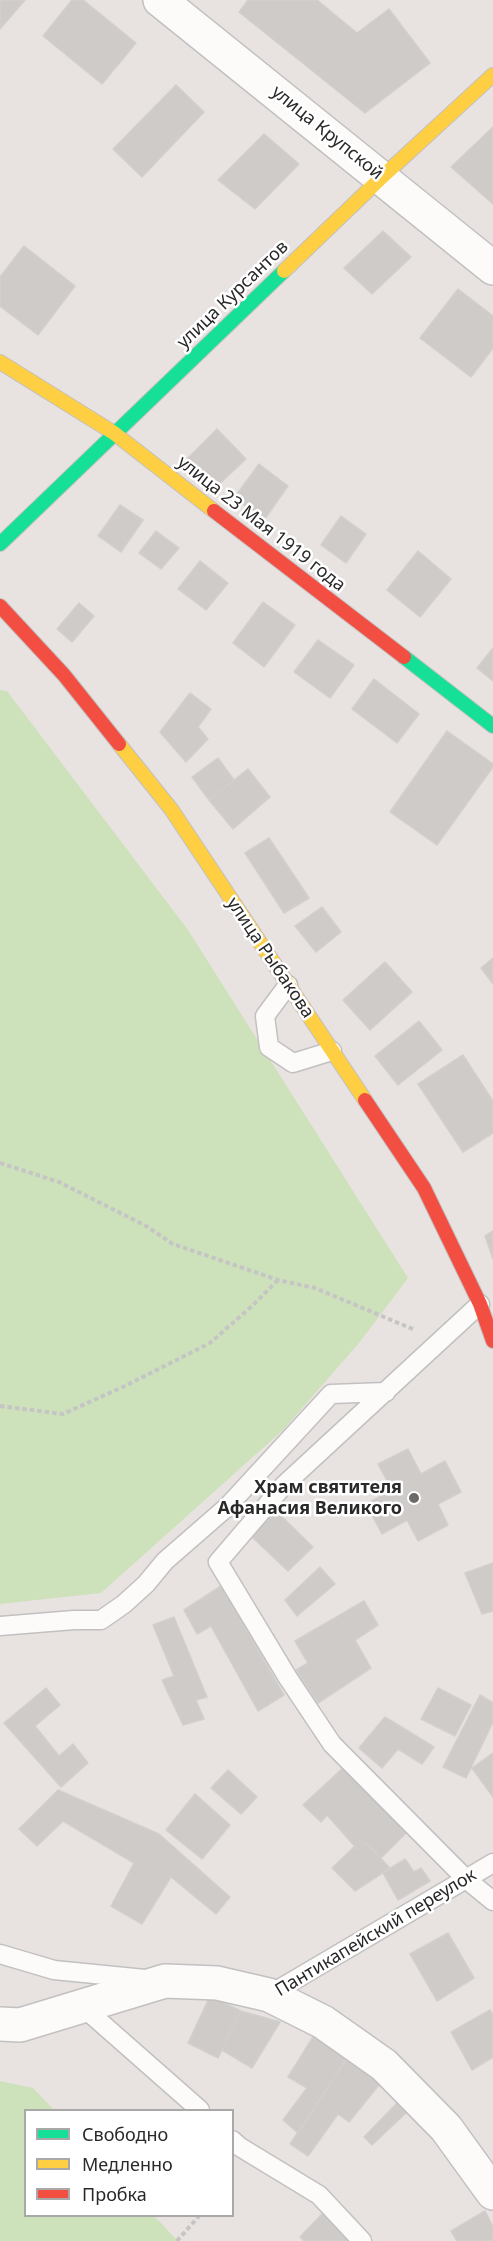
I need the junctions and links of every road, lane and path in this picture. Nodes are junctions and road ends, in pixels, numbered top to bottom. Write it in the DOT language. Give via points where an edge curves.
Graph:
graph roads {
  1 [pos="160,0"];
  2 [pos="493,75"];
  3 [pos="382,177"];
  4 [pos="493,268"];
  5 [pos="0,362"];
  6 [pos="114,433"];
  7 [pos="0,544"];
  8 [pos="0,606"];
  9 [pos="493,726"];
  10 [pos="288,985"];
  11 [pos="332,1051"];
  12 [pos="0,1163"];
  13 [pos="278,1280"];
  14 [pos="480,1304"];
  15 [pos="493,1341"];
  16 [pos="433,1346"];
  17 [pos="386,1392"];
  18 [pos="0,1406"];
  19 [pos="0,1626"];
  20 [pos="493,1863"];
  21 [pos="466,1879"];
  22 [pos="493,1901"];
  23 [pos="0,1954"];
  24 [pos="165,1981"];
  25 [pos="269,1995"];
  26 [pos="83,2007"];
  27 [pos="0,2024"];
  28 [pos="199,2109"];
  29 [pos="234,2142"];
  30 [pos="493,2193"];
  31 [pos="198,2217"];
  32 [pos="177,2241"];
  33 [pos="362,2241"];
  1 -- 3 [label="street, улица Крупской"];
  2 -- 3 [label="street, улица Курсантов"];
  3 -- 4 [label="street, улица Крупской"];
  3 -- 6 [label="street, улица Курсантов"];
  5 -- 6 [label="street, улица 23 Мая 1919 года"];
  6 -- 7 [label="street, улица Курсантов"];
  6 -- 9 [label="street, улица 23 Мая 1919 года"];
  8 -- 10 [label="street, улица Рыбакова" via="64,675 171,809"];
  10 -- 11 [label="street, улица Рыбакова"];
  10 -- 11 [label="lane" via="266,1016 269,1047 293,1063"];
  11 -- 14 [label="street, улица Рыбакова" via="424,1188"];
  12 -- 13 [label="path" via="59,1182 173,1244"];
  13 -- 16 [label="path" via="315,1288 417,1331"];
  13 -- 18 [label="path" via="210,1343 125,1386 63,1414"];
  14 -- 15 [label="street, улица Рыбакова"];
  14 -- 16 [label="lane"];
  16 -- 17 [label="lane"];
  17 -- 19 [label="lane" via="332,1395 227,1507 172,1554 124,1604 100,1620"];
  17 -- 21 [label="lane" via="284,1485 218,1562 332,1744"];
  20 -- 21 [label="lane, Пантикапейский переулок"];
  21 -- 22 [label="lane"];
  21 -- 25 [label="lane, Пантикапейский переулок"];
  23 -- 24 [label="lane" via="54,1970"];
  24 -- 25 [label="street" via="217,1983"];
  24 -- 26 [label="street"];
  25 -- 30 [label="street, Пантикапейский переулок" via="323,2022 384,2065 446,2128"];
  26 -- 27 [label="street" via="20,2025"];
  26 -- 28 [label="lane"];
  29 -- 33 [label="lane" via="319,2195"];
  31 -- 32 [label="path"];
}
